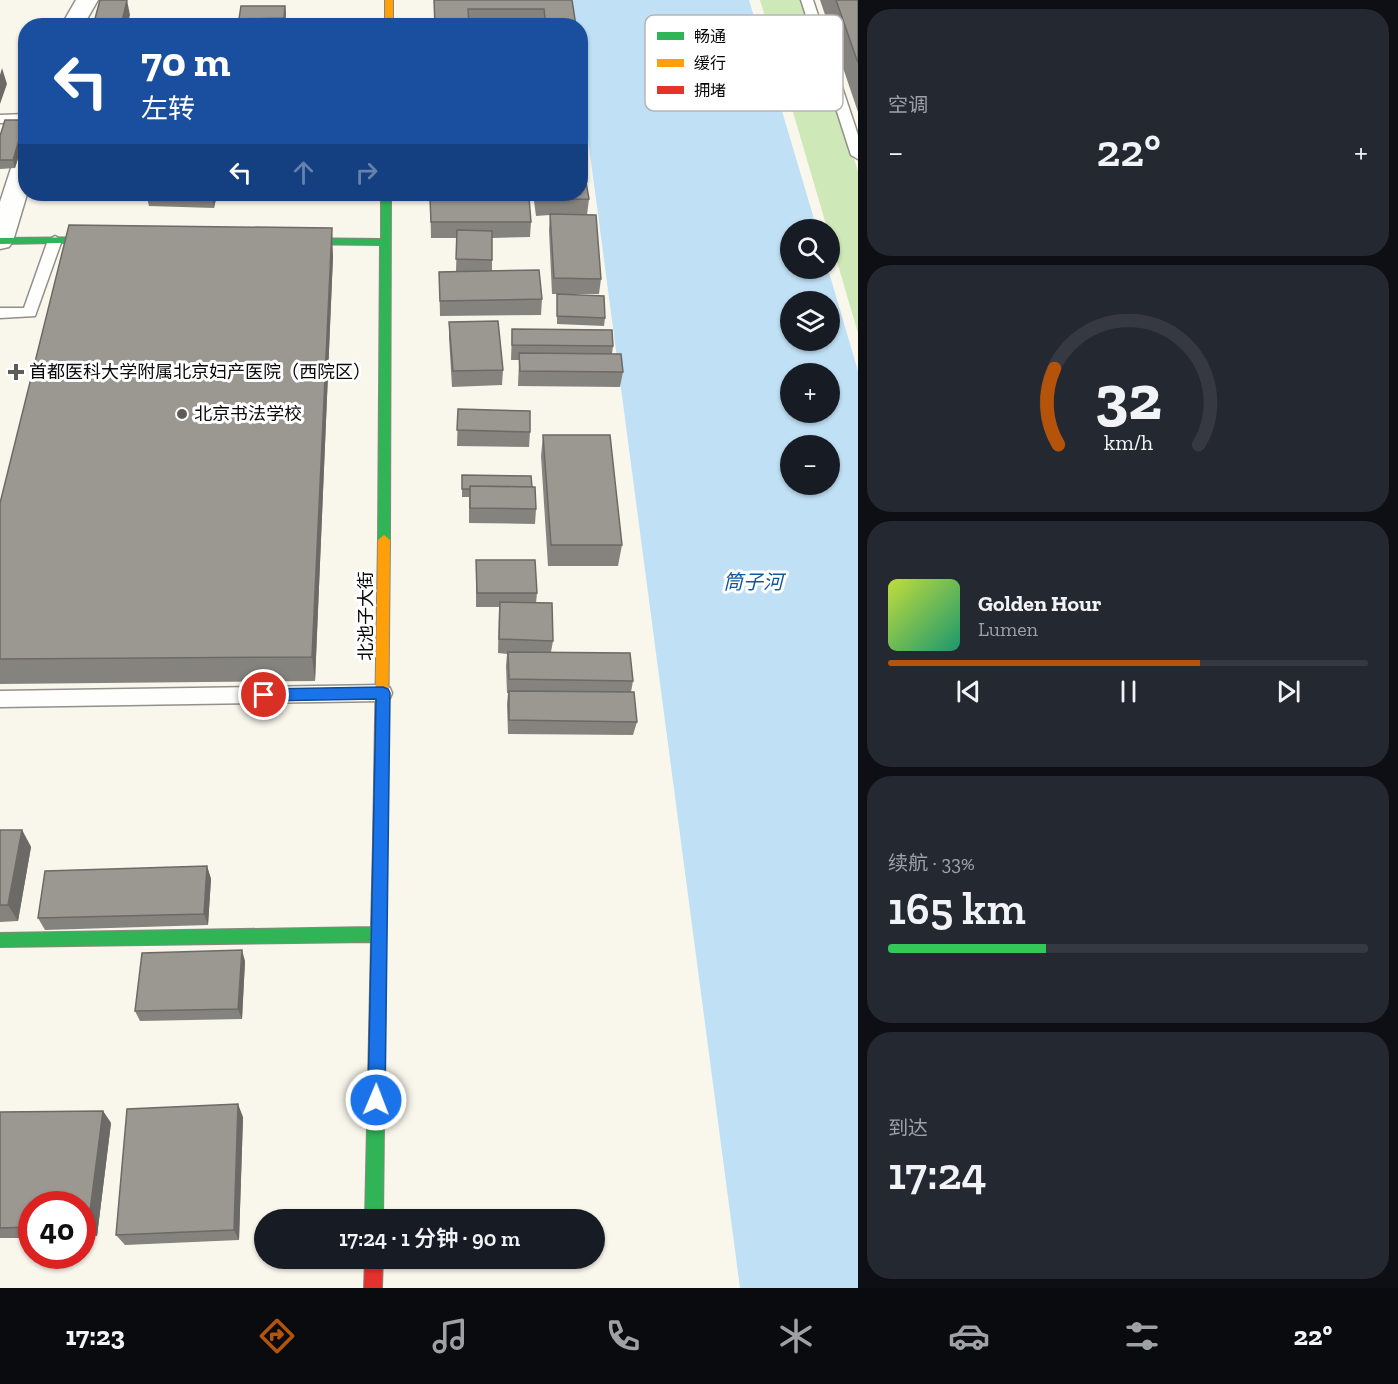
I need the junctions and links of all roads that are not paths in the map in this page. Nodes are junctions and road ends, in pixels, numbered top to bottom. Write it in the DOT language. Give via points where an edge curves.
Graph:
graph roads {
  1 [pos="87,0"];
  2 [pos="389,0"];
  3 [pos="807,0"];
  4 [pos="812,15"];
  5 [pos="77,18"];
  6 [pos="389,18"];
  7 [pos="843,109"];
  8 [pos="18,118"];
  9 [pos="0,119"];
  10 [pos="858,155"];
  11 [pos="18,184"];
  12 [pos="386,201"];
  13 [pos="55,240"];
  14 [pos="126,240"];
  15 [pos="0,241"];
  16 [pos="279,241"];
  17 [pos="385,242"];
  18 [pos="0,313"];
  19 [pos="383,693"];
  20 [pos="0,699"];
  21 [pos="380,934"];
  22 [pos="0,940"];
  23 [pos="374,1209"];
  24 [pos="374,1269"];
  25 [pos="373,1288"];
  1 -- 5 [label="street"];
  2 -- 6 [label="street"];
  3 -- 4 [label="lane"];
  7 -- 10 [label="lane"];
  8 -- 9 [label="lane"];
  11 -- 15 [label="street"];
  12 -- 17 [label="street, 北池子大街"];
  13 -- 14 [label="street"];
  13 -- 15 [label="street"];
  13 -- 18 [label="lane" via="30,313"];
  16 -- 17 [label="street"];
  17 -- 19 [label="street, 北池子大街"];
  19 -- 20 [label="lane"];
  19 -- 21 [label="street, 北池子大街"];
  21 -- 22 [label="street"];
  21 -- 23 [label="street, 北池子大街"];
  24 -- 25 [label="street"];
}
